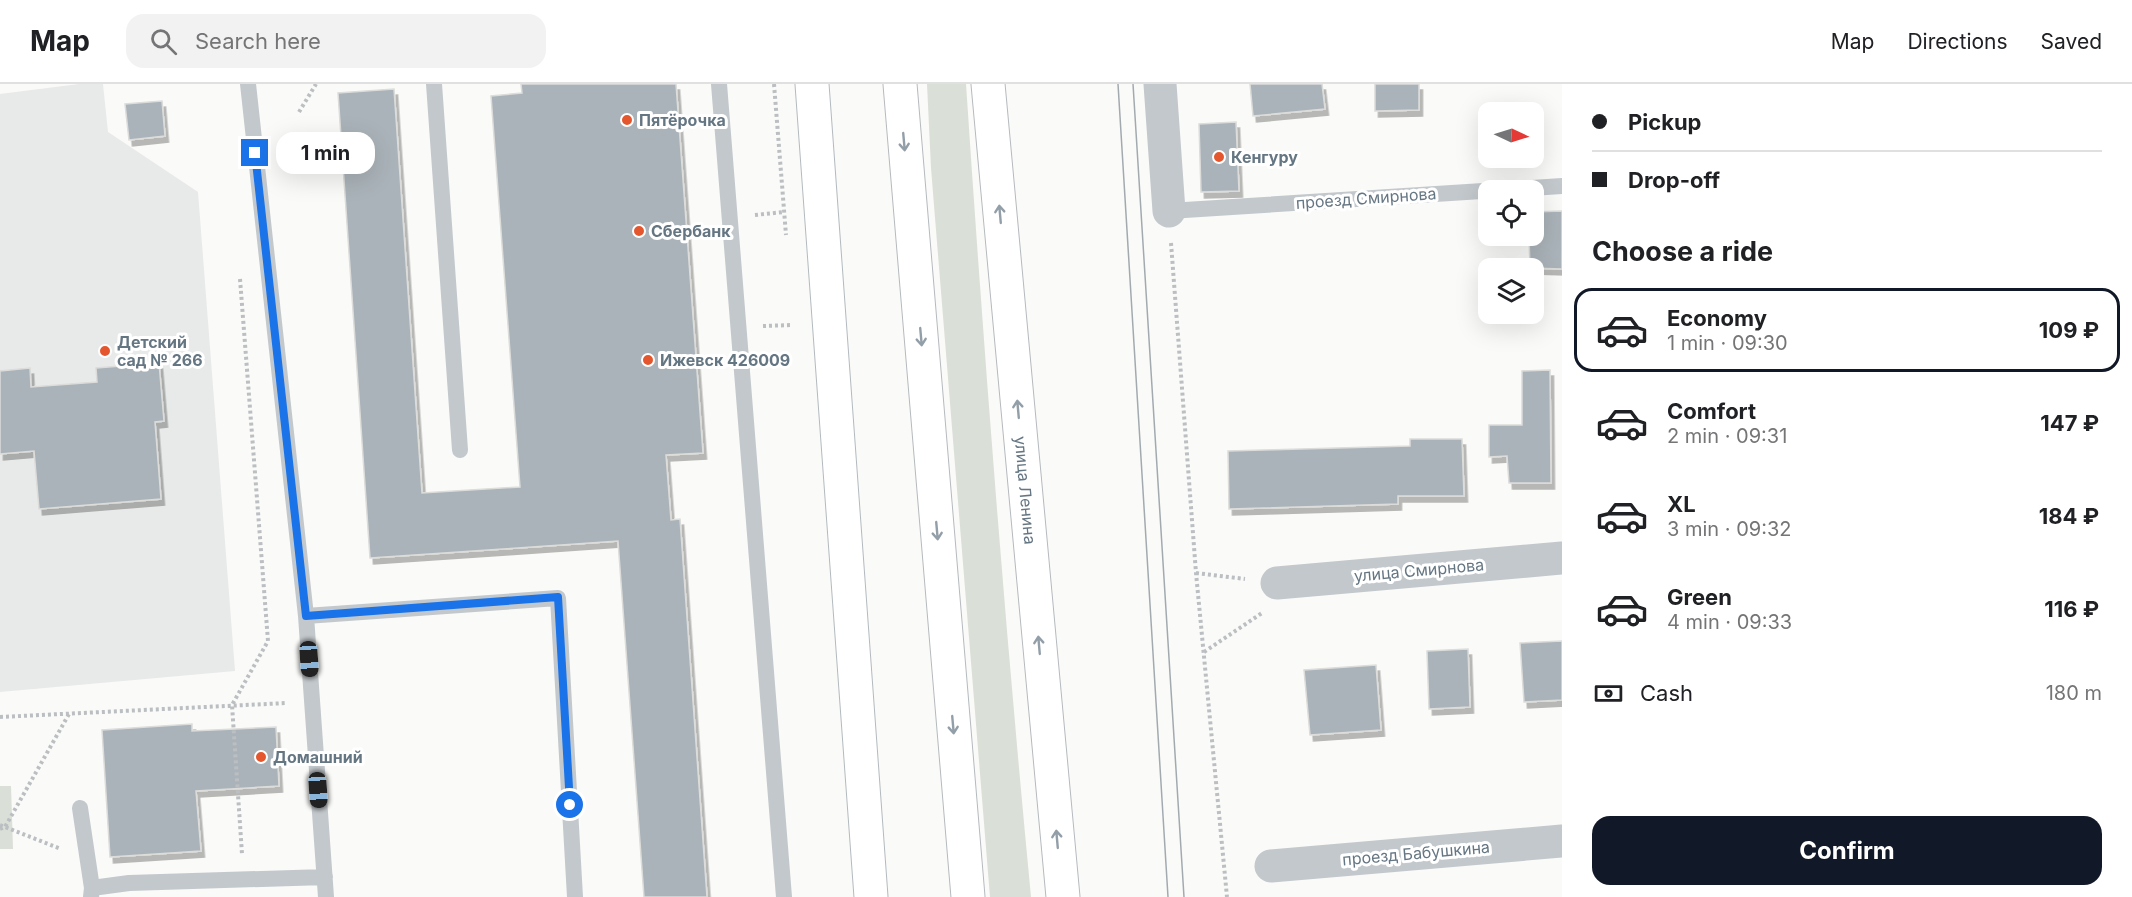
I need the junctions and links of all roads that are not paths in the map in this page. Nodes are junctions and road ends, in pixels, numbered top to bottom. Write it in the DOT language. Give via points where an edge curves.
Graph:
graph roads {
  1 [pos="248,84"];
  2 [pos="434,84"];
  3 [pos="719,84"];
  4 [pos="812,84"];
  5 [pos="900,84"];
  6 [pos="988,84"];
  7 [pos="1160,84"];
  8 [pos="1562,186"];
  9 [pos="1169,211"];
  10 [pos="460,450"];
  11 [pos="1562,558"];
  12 [pos="1276,583"];
  13 [pos="306,616"];
  14 [pos="80,808"];
  15 [pos="1562,841"];
  16 [pos="1270,866"];
  17 [pos="325,877"];
  18 [pos="92,892"];
  19 [pos="326,897"];
  20 [pos="575,897"];
  21 [pos="784,897"];
  22 [pos="871,897"];
  23 [pos="968,897"];
  24 [pos="1063,897"];
  1 -- 13 [label="lane"];
  2 -- 10 [label="lane"];
  3 -- 21 [label="lane"];
  4 -- 22 [label="main road"];
  5 -- 23 [label="main road, one-way"];
  24 -- 6 [label="main road, улица Ленина, one-way"];
  7 -- 9 [label="street"];
  8 -- 9 [label="lane, проезд Смирнова"];
  11 -- 12 [label="street, улица Смирнова"];
  13 -- 17 [label="lane"];
  13 -- 20 [label="lane" via="558,597"];
  14 -- 18 [label="lane"];
  15 -- 16 [label="street, проезд Бабушкина"];
  17 -- 18 [label="lane" via="129,883"];
  17 -- 19 [label="lane"];
}
